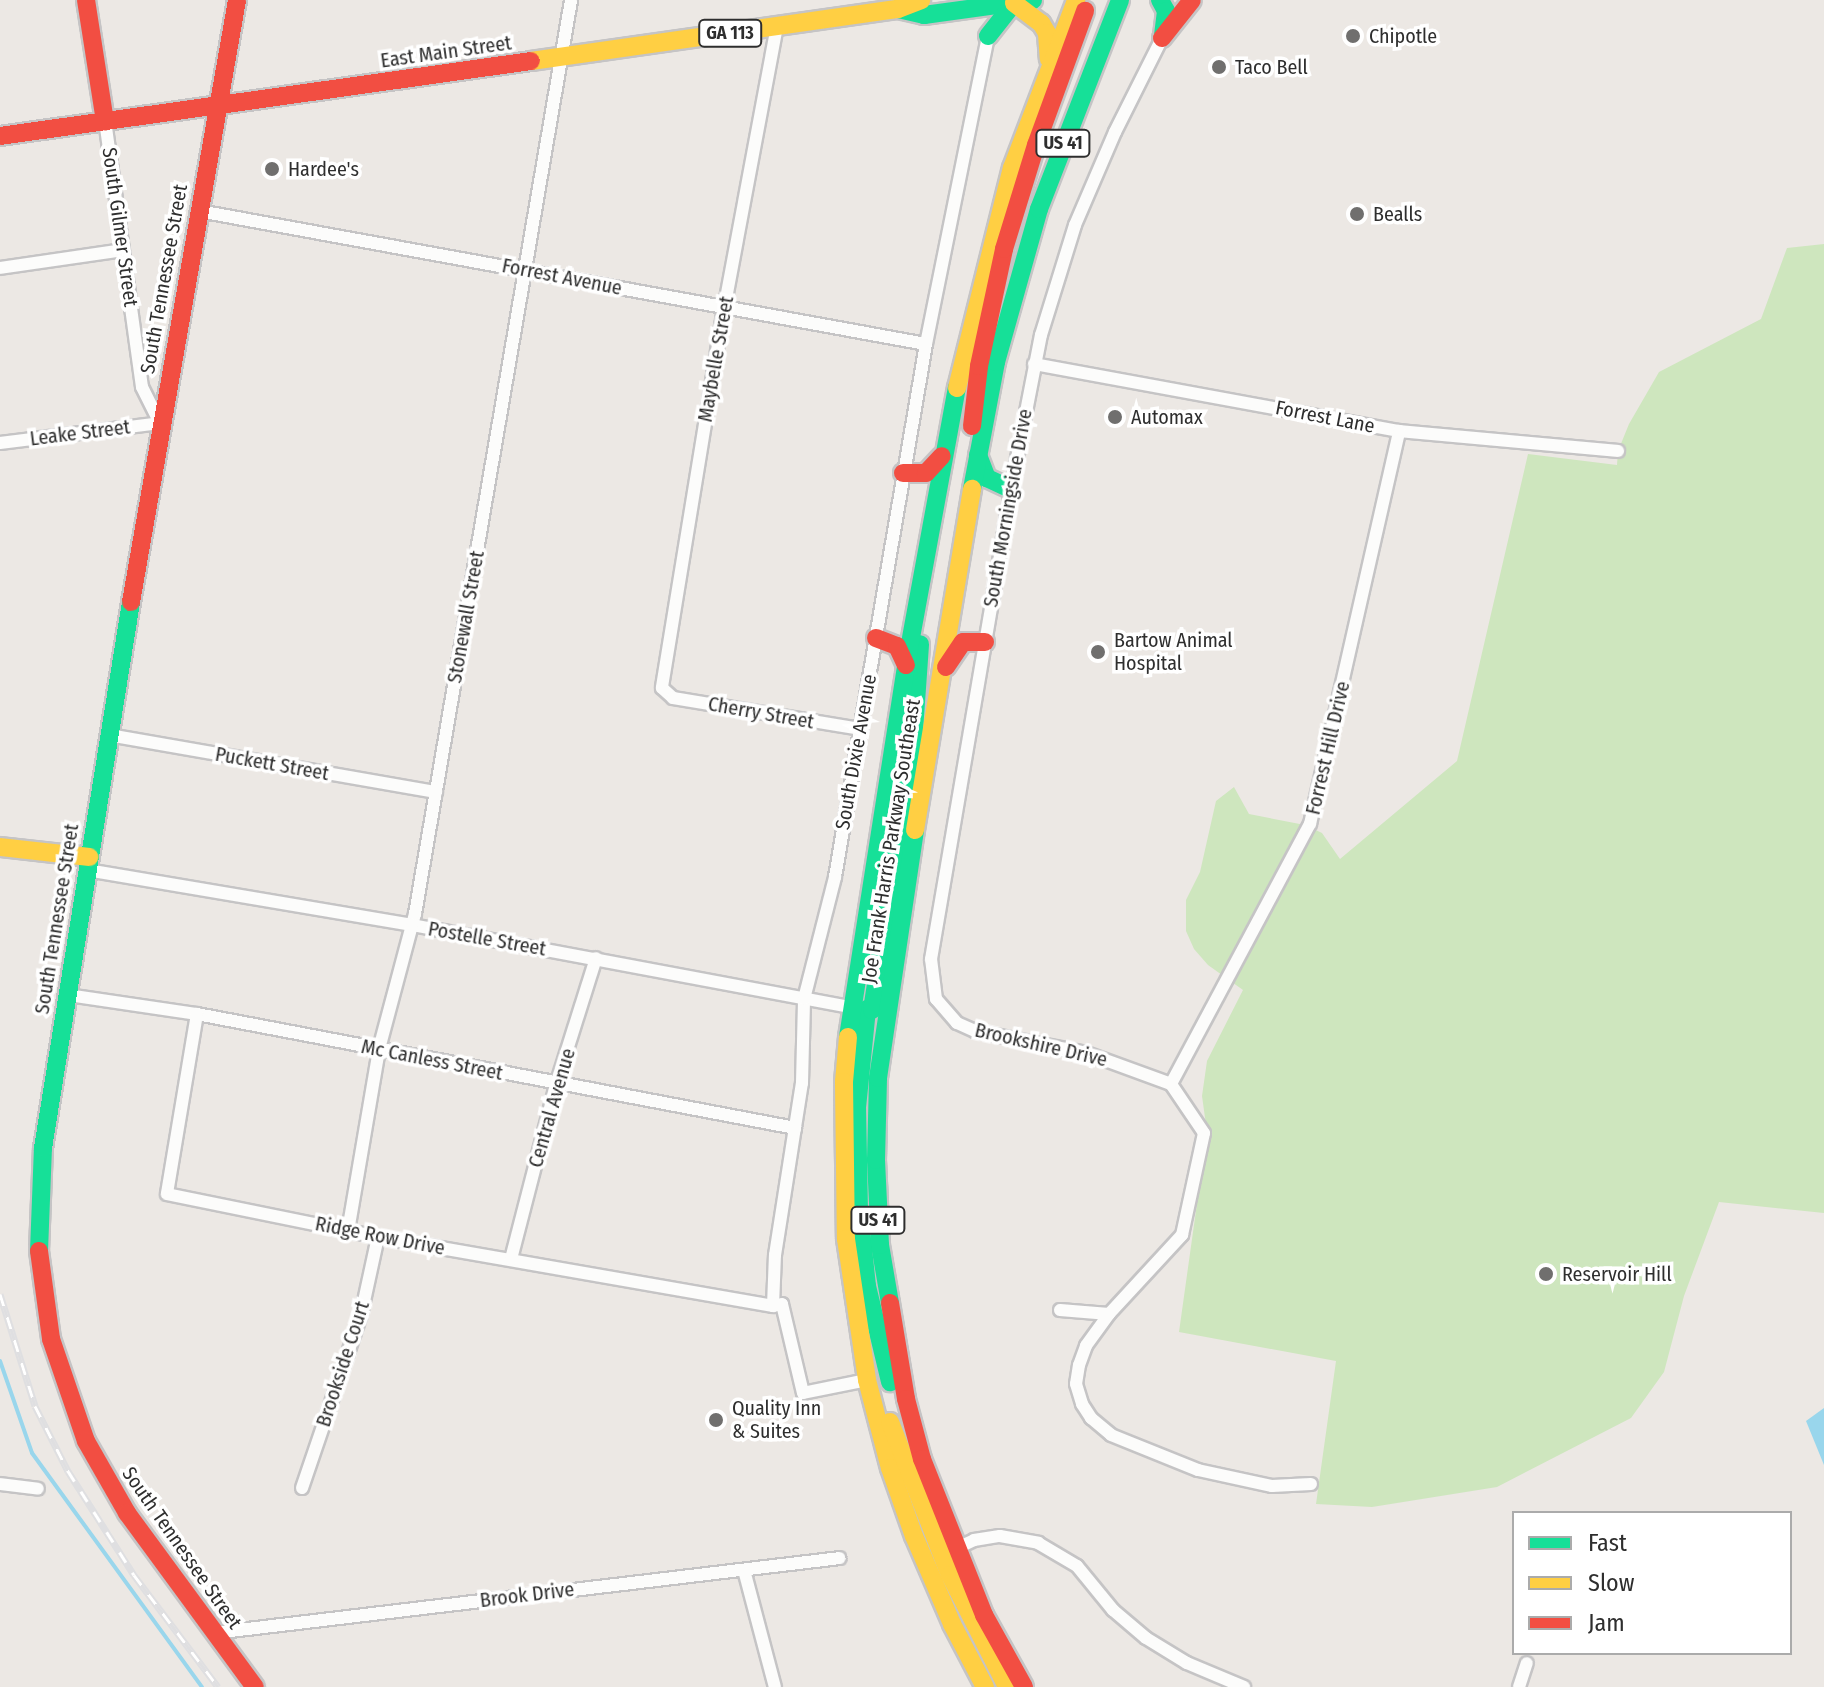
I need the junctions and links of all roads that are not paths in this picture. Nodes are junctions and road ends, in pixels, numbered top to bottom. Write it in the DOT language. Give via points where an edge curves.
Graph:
graph roads {
  1 [pos="86,0"];
  2 [pos="237,0"];
  3 [pos="571,0"];
  4 [pos="921,0"];
  5 [pos="1033,0"];
  6 [pos="1076,0"];
  7 [pos="1089,0"];
  8 [pos="1120,0"];
  9 [pos="1160,0"];
  10 [pos="1192,0"];
  11 [pos="1014,3"];
  12 [pos="898,9"];
  13 [pos="964,10"];
  14 [pos="777,26"];
  15 [pos="988,36"];
  16 [pos="1162,38"];
  17 [pos="561,57"];
  18 [pos="1049,68"];
  19 [pos="218,107"];
  20 [pos="105,122"];
  21 [pos="0,136"];
  22 [pos="199,211"];
  23 [pos="123,250"];
  24 [pos="0,268"];
  25 [pos="525,269"];
  26 [pos="724,308"];
  27 [pos="926,344"];
  28 [pos="1034,364"];
  29 [pos="160,423"];
  30 [pos="1399,431"];
  31 [pos="0,443"];
  32 [pos="1618,451"];
  33 [pos="978,455"];
  34 [pos="942,456"];
  35 [pos="903,473"];
  36 [pos="973,482"];
  37 [pos="1011,489"];
  38 [pos="917,604"];
  39 [pos="876,638"];
  40 [pos="985,642"];
  41 [pos="906,665"];
  42 [pos="938,685"];
  43 [pos="664,692"];
  44 [pos="861,729"];
  45 [pos="109,735"];
  46 [pos="436,792"];
  47 [pos="0,847"];
  48 [pos="88,863"];
  49 [pos="412,925"];
  50 [pos="596,958"];
  51 [pos="68,995"];
  52 [pos="804,999"];
  53 [pos="936,999"];
  54 [pos="869,1010"];
  55 [pos="197,1014"];
  56 [pos="379,1049"];
  57 [pos="1171,1084"];
  58 [pos="556,1085"];
  59 [pos="795,1128"];
  60 [pos="348,1231"];
  61 [pos="378,1237"];
  62 [pos="511,1259"];
  63 [pos="773,1306"];
  64 [pos="1060,1310"];
  65 [pos="1109,1314"];
  66 [pos="863,1357"];
  67 [pos="867,1380"];
  68 [pos="0,1484"];
  69 [pos="1311,1484"];
  70 [pos="302,1488"];
  71 [pos="38,1489"];
  72 [pos="955,1549"];
  73 [pos="840,1558"];
  74 [pos="744,1570"];
  75 [pos="214,1633"];
  76 [pos="1527,1663"];
  77 [pos="255,1687"];
  78 [pos="775,1687"];
  79 [pos="985,1687"];
  80 [pos="1007,1687"];
  81 [pos="1024,1687"];
  82 [pos="1244,1687"];
  83 [pos="1519,1687"];
  1 -- 20 [label="main road"];
  2 -- 19 [label="main road, South Tennessee Street"];
  3 -- 17 [label="street, Stonewall Street"];
  4 -- 12 [label="main road, East Main Street / GA 113"];
  5 -- 11 [label="main road, East Main Street / GA 113"];
  6 -- 18 [label="main road, Joe Frank Harris Parkway Southeast / US 41"];
  7 -- 36 [label="main road" via="996,278 972,417"];
  8 -- 33 [label="main road, Joe Frank Harris Parkway Southeast / US 41" via="1030,238"];
  9 -- 16 [label="main road" via="1166,11"];
  10 -- 16 [label="main road"];
  11 -- 13 [label="main road, East Main Street / GA 113"];
  11 -- 15 [label="main road"];
  11 -- 18 [label="main road" via="1047,33"];
  12 -- 13 [label="main road, East Main Street / GA 113" via="924,15"];
  12 -- 14 [label="main road, East Main Street / GA 113"];
  13 -- 15 [label="main road" via="983,21"];
  14 -- 17 [label="main road, East Main Street / GA 113"];
  14 -- 26 [label="street, Maybelle Street"];
  15 -- 27 [label="street, South Dixie Avenue"];
  16 -- 28 [label="street, South Morningside Drive" via="1075,225"];
  17 -- 19 [label="main road, East Main Street / GA 113"];
  17 -- 25 [label="street, Stonewall Street"];
  18 -- 34 [label="main road, Joe Frank Harris Parkway Southeast / US 41" via="989,247"];
  19 -- 20 [label="main road, East Main Street"];
  19 -- 22 [label="main road, South Tennessee Street"];
  20 -- 21 [label="main road, East Main Street"];
  20 -- 23 [label="street, South Gilmer Street"];
  22 -- 25 [label="street, Forrest Avenue"];
  22 -- 29 [label="main road, South Tennessee Street"];
  23 -- 24 [label="street"];
  23 -- 29 [label="street, South Gilmer Street" via="142,387"];
  25 -- 26 [label="street, Forrest Avenue"];
  25 -- 46 [label="street, Stonewall Street"];
  26 -- 27 [label="street, Forrest Avenue"];
  26 -- 43 [label="street, Maybelle Street" via="661,684"];
  27 -- 35 [label="street, South Dixie Avenue"];
  28 -- 30 [label="street, Forrest Lane"];
  28 -- 37 [label="street, South Morningside Drive"];
  29 -- 31 [label="street, Leake Street"];
  29 -- 45 [label="main road, South Tennessee Street"];
  30 -- 32 [label="street, Forrest Lane"];
  30 -- 57 [label="street, Forrest Hill Drive" via="1310,824"];
  33 -- 36 [label="main road, Joe Frank Harris Parkway Southeast / US 41"];
  33 -- 37 [label="main road" via="987,478"];
  34 -- 35 [label="main road" via="926,473"];
  34 -- 38 [label="main road, Joe Frank Harris Parkway Southeast / US 41"];
  35 -- 39 [label="street, South Dixie Avenue"];
  36 -- 42 [label="main road, Joe Frank Harris Parkway Southeast / US 41"];
  37 -- 40 [label="street, South Morningside Drive"];
  38 -- 41 [label="main road, Joe Frank Harris Parkway Southeast / US 41"];
  38 -- 54 [label="main road" via="920,647 913,745"];
  39 -- 41 [label="main road" via="897,646"];
  39 -- 44 [label="street, South Dixie Avenue"];
  40 -- 42 [label="main road" via="968,640 958,646"];
  40 -- 53 [label="street, South Morningside Drive" via="931,959"];
  41 -- 54 [label="main road, Joe Frank Harris Parkway Southeast / US 41"];
  42 -- 54 [label="main road, Joe Frank Harris Parkway Southeast / US 41"];
  43 -- 44 [label="street, Cherry Street" via="673,698"];
  44 -- 52 [label="street, South Dixie Avenue" via="835,877"];
  45 -- 46 [label="street, Puckett Street"];
  45 -- 48 [label="main road, South Tennessee Street"];
  46 -- 49 [label="street, Stonewall Street"];
  47 -- 48 [label="main road"];
  48 -- 49 [label="street, Postelle Street"];
  48 -- 51 [label="main road, South Tennessee Street"];
  49 -- 50 [label="street, Postelle Street"];
  49 -- 56 [label="street, Stonewall Street"];
  50 -- 52 [label="street, Postelle Street"];
  50 -- 58 [label="street, Central Avenue"];
  51 -- 55 [label="street, Mc Canless Street"];
  51 -- 75 [label="main road, South Tennessee Street" via="39,1191 40,1271 51,1339 77,1419 105,1478"];
  52 -- 54 [label="street, Postelle Street"];
  52 -- 59 [label="street, South Dixie Avenue"];
  53 -- 57 [label="street, Brookshire Drive" via="965,1027 1086,1053"];
  54 -- 66 [label="main road, Joe Frank Harris Parkway Southeast / US 41" via="844,1082 846,1239"];
  54 -- 72 [label="main road, Joe Frank Harris Parkway Southeast / US 41" via="886,1293 912,1424"];
  55 -- 56 [label="street, Mc Canless Street"];
  55 -- 60 [label="street, Ridge Row Drive" via="167,1194"];
  56 -- 58 [label="street, Mc Canless Street"];
  56 -- 60 [label="street, Stonewall Street"];
  57 -- 65 [label="street" via="1204,1133 1182,1235"];
  58 -- 59 [label="street, Mc Canless Street"];
  58 -- 62 [label="street, Central Avenue"];
  59 -- 63 [label="street, South Dixie Avenue" via="775,1255"];
  60 -- 61 [label="street, Ridge Row Drive"];
  61 -- 62 [label="street, Ridge Row Drive"];
  61 -- 70 [label="street, Brookside Court" via="361,1315"];
  62 -- 63 [label="street, Ridge Row Drive"];
  63 -- 67 [label="street" via="782,1304 803,1393"];
  64 -- 65 [label="street"];
  65 -- 69 [label="street" via="1086,1346 1076,1384 1091,1418 1111,1435 1198,1470 1272,1486"];
  66 -- 67 [label="main road, Joe Frank Harris Parkway Southeast / US 41"];
  66 -- 80 [label="main road" via="874,1372 950,1575"];
  67 -- 79 [label="main road, Joe Frank Harris Parkway Southeast / US 41" via="914,1536"];
  68 -- 71 [label="street"];
  72 -- 81 [label="main road, Joe Frank Harris Parkway Southeast / US 41"];
  72 -- 82 [label="street" via="1000,1536 1038,1543 1077,1566 1113,1610 1146,1638 1187,1663"];
  73 -- 74 [label="street, Brook Drive"];
  74 -- 75 [label="street, Brook Drive"];
  74 -- 78 [label="street"];
  75 -- 77 [label="main road, South Tennessee Street"];
  76 -- 83 [label="street"];
}
